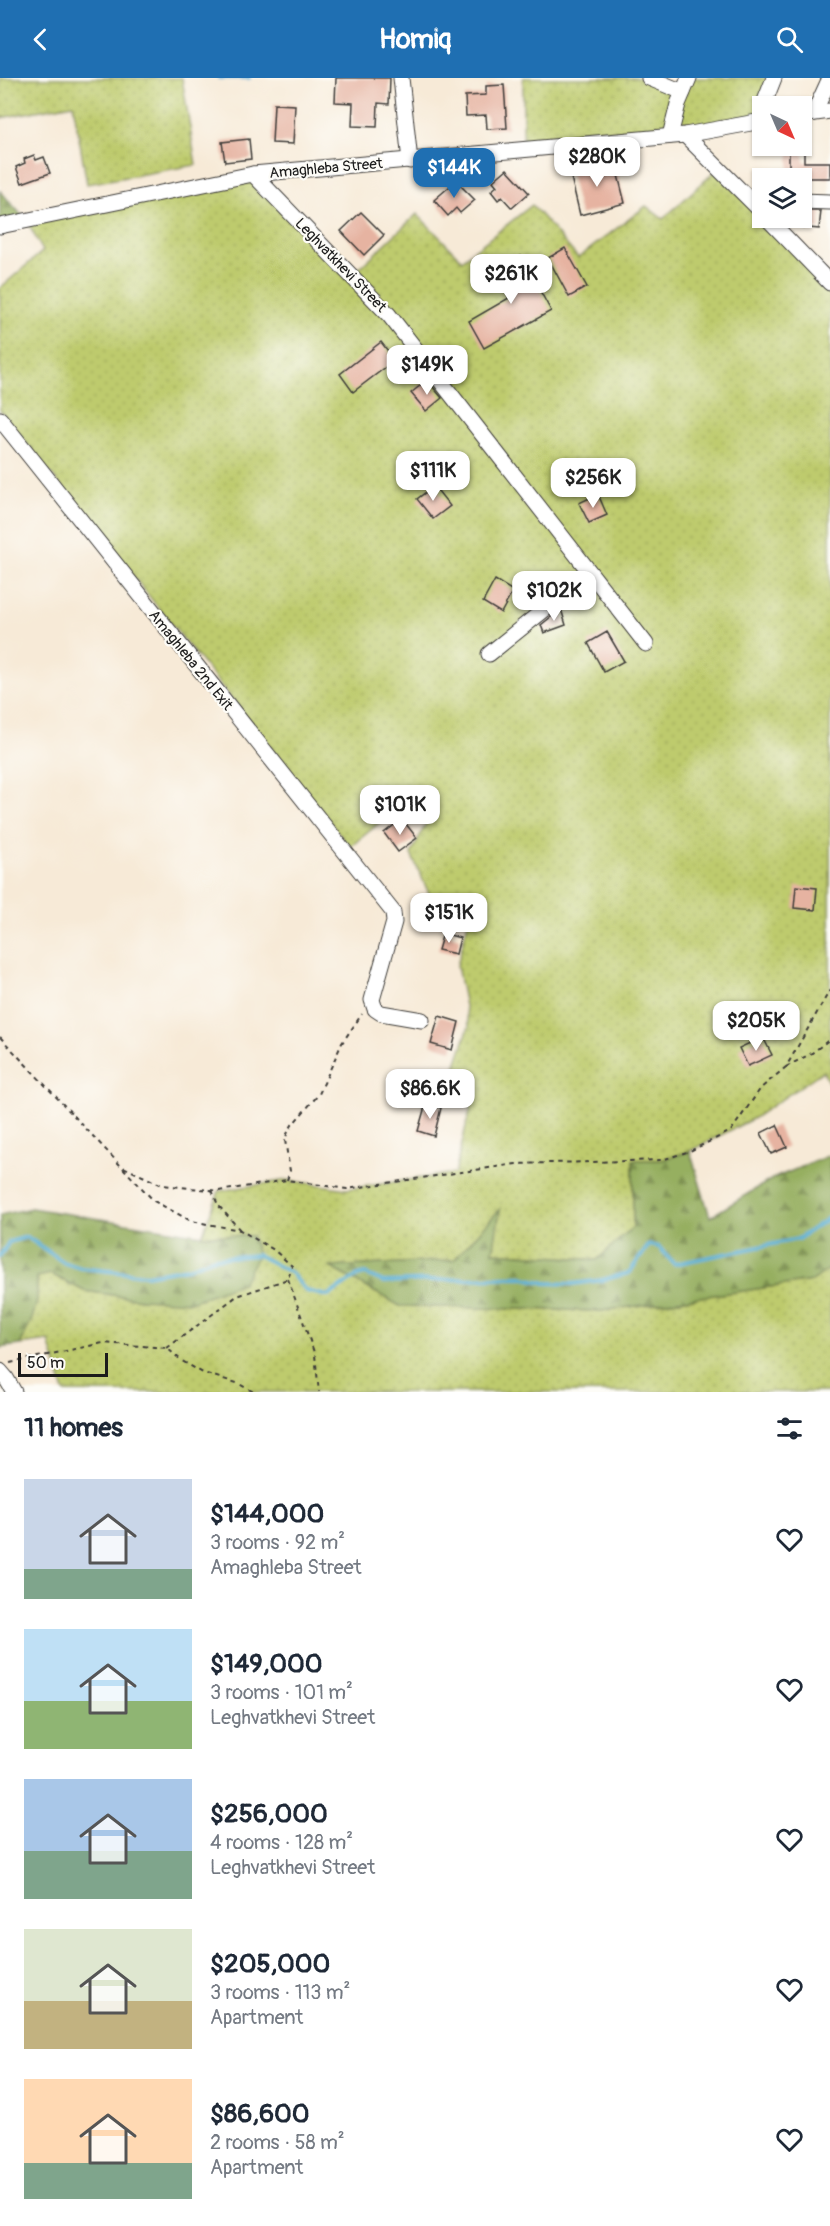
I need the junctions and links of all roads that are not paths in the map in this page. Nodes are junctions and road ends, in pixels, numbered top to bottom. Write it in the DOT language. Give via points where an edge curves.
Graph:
graph roads {
  1 [pos="400,78"];
  2 [pos="649,78"];
  3 [pos="774,78"];
  4 [pos="830,78"];
  5 [pos="686,85"];
  6 [pos="768,96"];
  7 [pos="815,113"];
  8 [pos="752,117"];
  9 [pos="678,135"];
  10 [pos="410,161"];
  11 [pos="253,174"];
  12 [pos="752,198"];
  13 [pos="812,201"];
  14 [pos="830,202"];
  15 [pos="0,226"];
  16 [pos="777,228"];
  17 [pos="830,283"];
  18 [pos="0,419"];
  19 [pos="590,573"];
  20 [pos="645,644"];
  21 [pos="489,654"];
  22 [pos="422,1020"];
  23 [pos="0,1371"];
  24 [pos="14,1392"];
  1 -- 10 [label="street"];
  2 -- 5 [label="street"];
  3 -- 6 [label="street"];
  4 -- 7 [label="street"];
  5 -- 9 [label="street"];
  8 -- 9 [label="street, Amaghleba Street"];
  9 -- 10 [label="street, Amaghleba Street"];
  9 -- 12 [label="street"];
  10 -- 11 [label="street, Amaghleba Street"];
  11 -- 15 [label="street, Amaghleba Street"];
  11 -- 19 [label="street, Leghvatkhevi Street" via="389,315"];
  13 -- 14 [label="street"];
  16 -- 17 [label="street"];
  18 -- 22 [label="street, Amaghleba 2nd Exit" via="393,912 394,921 372,1000 381,1013"];
  19 -- 20 [label="street, Leghvatkhevi Street"];
  19 -- 21 [label="street"];
  23 -- 24 [label="street"];
}
